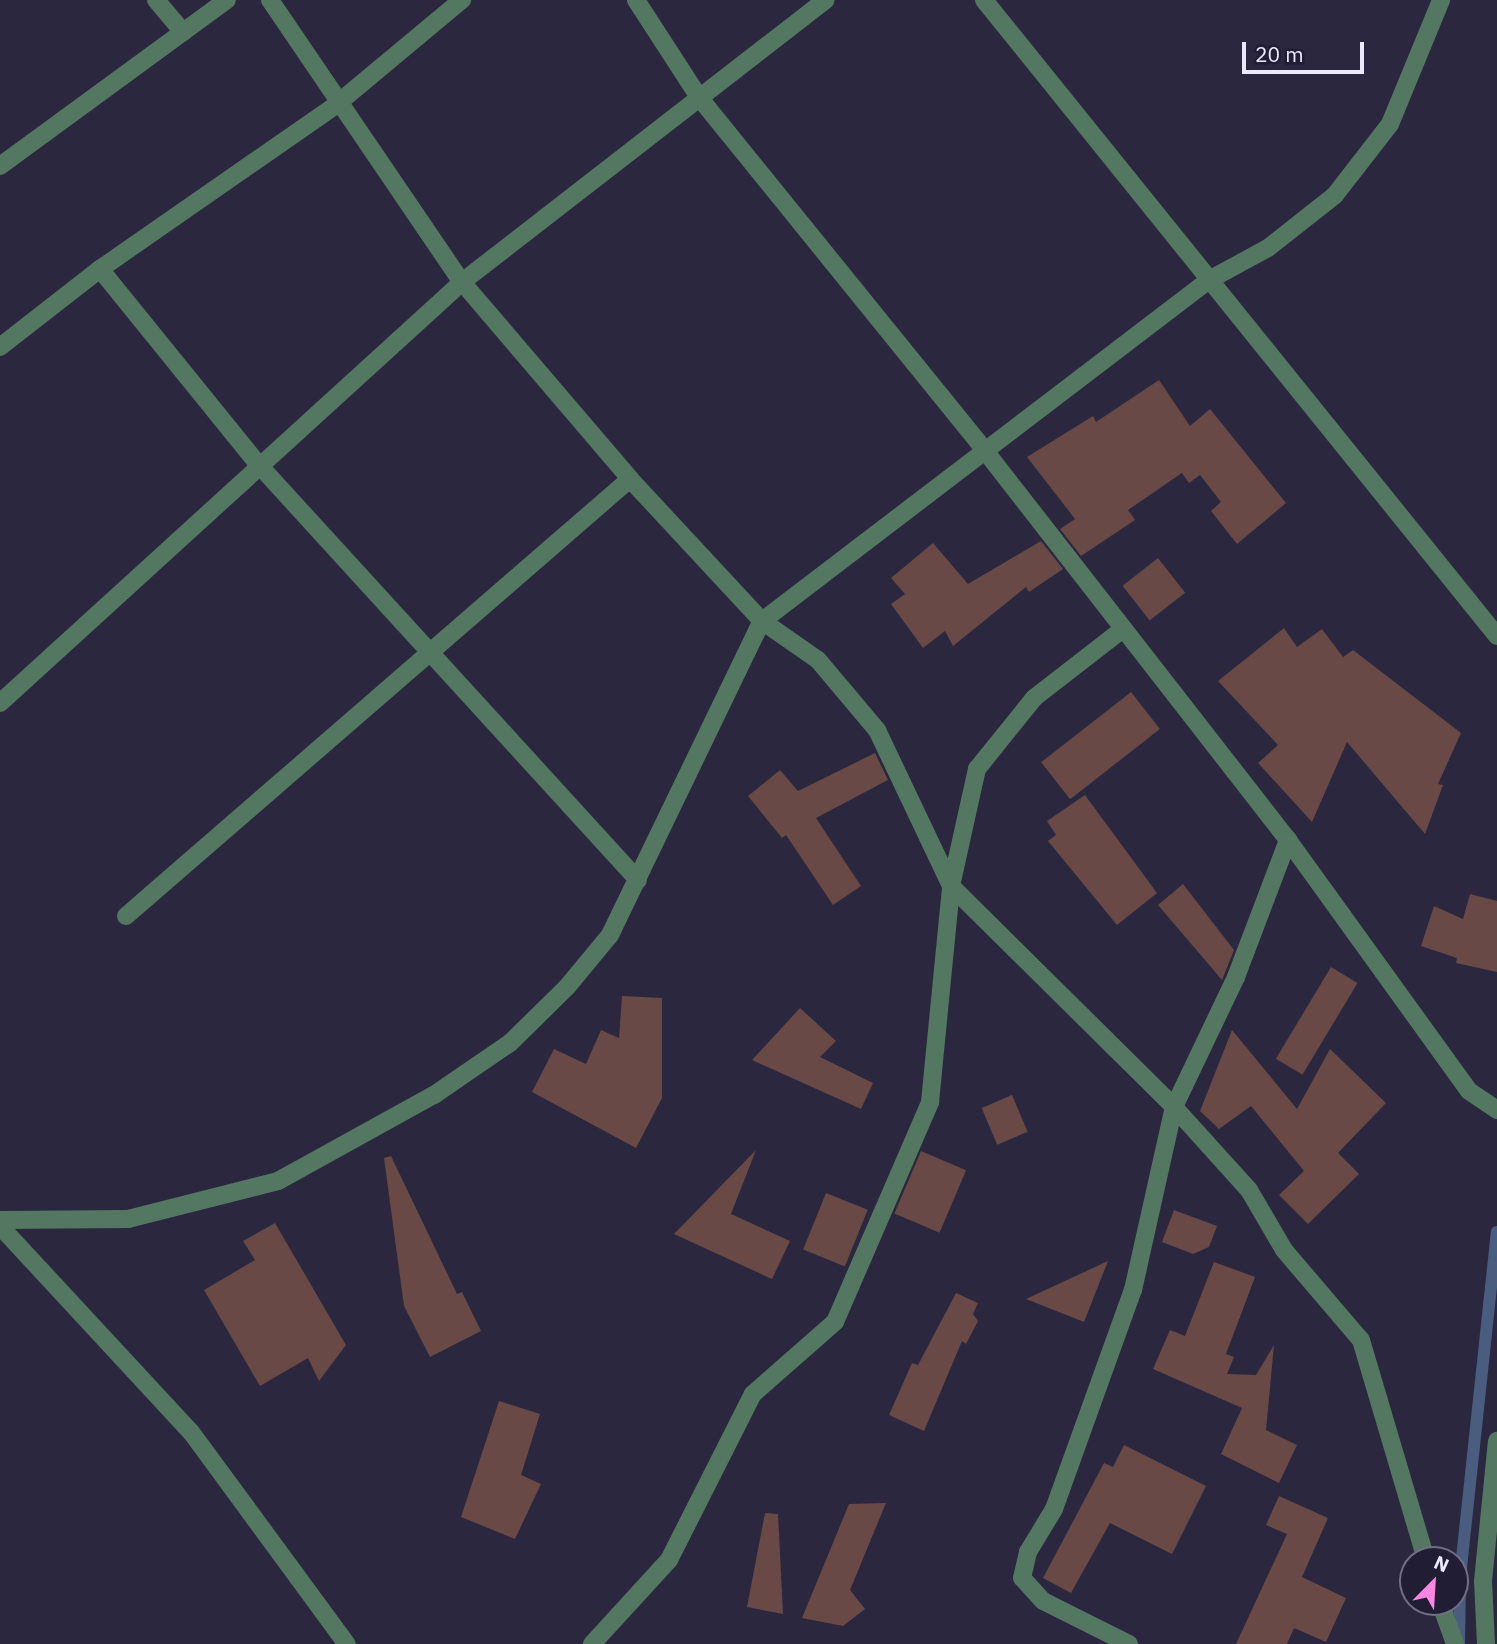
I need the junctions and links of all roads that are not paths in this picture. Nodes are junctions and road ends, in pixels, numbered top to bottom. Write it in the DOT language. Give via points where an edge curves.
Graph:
graph roads {
  1 [pos="156,0"];
  2 [pos="227,0"];
  3 [pos="270,0"];
  4 [pos="462,0"];
  5 [pos="636,0"];
  6 [pos="826,0"];
  7 [pos="984,0"];
  8 [pos="1441,0"];
  9 [pos="183,32"];
  10 [pos="698,96"];
  11 [pos="338,104"];
  12 [pos="0,166"];
  13 [pos="100,269"];
  14 [pos="1209,279"];
  15 [pos="461,282"];
  16 [pos="0,347"];
  17 [pos="986,452"];
  18 [pos="259,465"];
  19 [pos="630,479"];
  20 [pos="762,621"];
  21 [pos="1123,629"];
  22 [pos="1497,636"];
  23 [pos="427,651"];
  24 [pos="0,703"];
  25 [pos="1288,840"];
  26 [pos="638,880"];
  27 [pos="951,886"];
  28 [pos="126,916"];
  29 [pos="1174,1107"];
  30 [pos="1497,1110"];
  31 [pos="0,1220"];
  32 [pos="0,1226"];
  33 [pos="1497,1441"];
  34 [pos="1422,1546"];
  35 [pos="1445,1616"];
  36 [pos="347,1644"];
  37 [pos="593,1644"];
  38 [pos="1129,1644"];
  39 [pos="1454,1644"];
  40 [pos="1486,1644"];
  1 -- 9 [label="street"];
  2 -- 9 [label="street"];
  3 -- 11 [label="street"];
  4 -- 11 [label="street"];
  5 -- 10 [label="street"];
  6 -- 10 [label="street"];
  7 -- 14 [label="street"];
  8 -- 14 [label="street" via="1390,124 1335,195 1268,248"];
  9 -- 12 [label="street"];
  10 -- 15 [label="street"];
  10 -- 17 [label="street"];
  11 -- 13 [label="street"];
  11 -- 15 [label="street"];
  13 -- 16 [label="street"];
  13 -- 18 [label="street"];
  14 -- 17 [label="street"];
  14 -- 22 [label="street"];
  15 -- 18 [label="street"];
  15 -- 19 [label="street"];
  17 -- 20 [label="street"];
  17 -- 21 [label="street"];
  18 -- 23 [label="street"];
  18 -- 24 [label="street"];
  19 -- 20 [label="street"];
  19 -- 23 [label="street"];
  20 -- 26 [label="street"];
  20 -- 27 [label="street" via="818,660 877,730"];
  21 -- 25 [label="street"];
  21 -- 27 [label="street" via="1034,698 977,769"];
  23 -- 26 [label="street"];
  23 -- 28 [label="street"];
  25 -- 29 [label="street" via="1236,977"];
  25 -- 30 [label="street" via="1469,1091"];
  26 -- 31 [label="street" via="610,935 567,987 510,1043 335,1153 278,1181 128,1219"];
  27 -- 29 [label="street"];
  27 -- 37 [label="street" via="930,1102 835,1322 753,1394 669,1560"];
  29 -- 34 [label="street" via="1249,1190 1284,1250 1361,1340"];
  29 -- 38 [label="street" via="1133,1290 1054,1509 1028,1552 1022,1578 1043,1601"];
  32 -- 36 [label="street" via="191,1432"];
  33 -- 40 [label="street" via="1483,1581"];
  35 -- 39 [label="street"];
}
